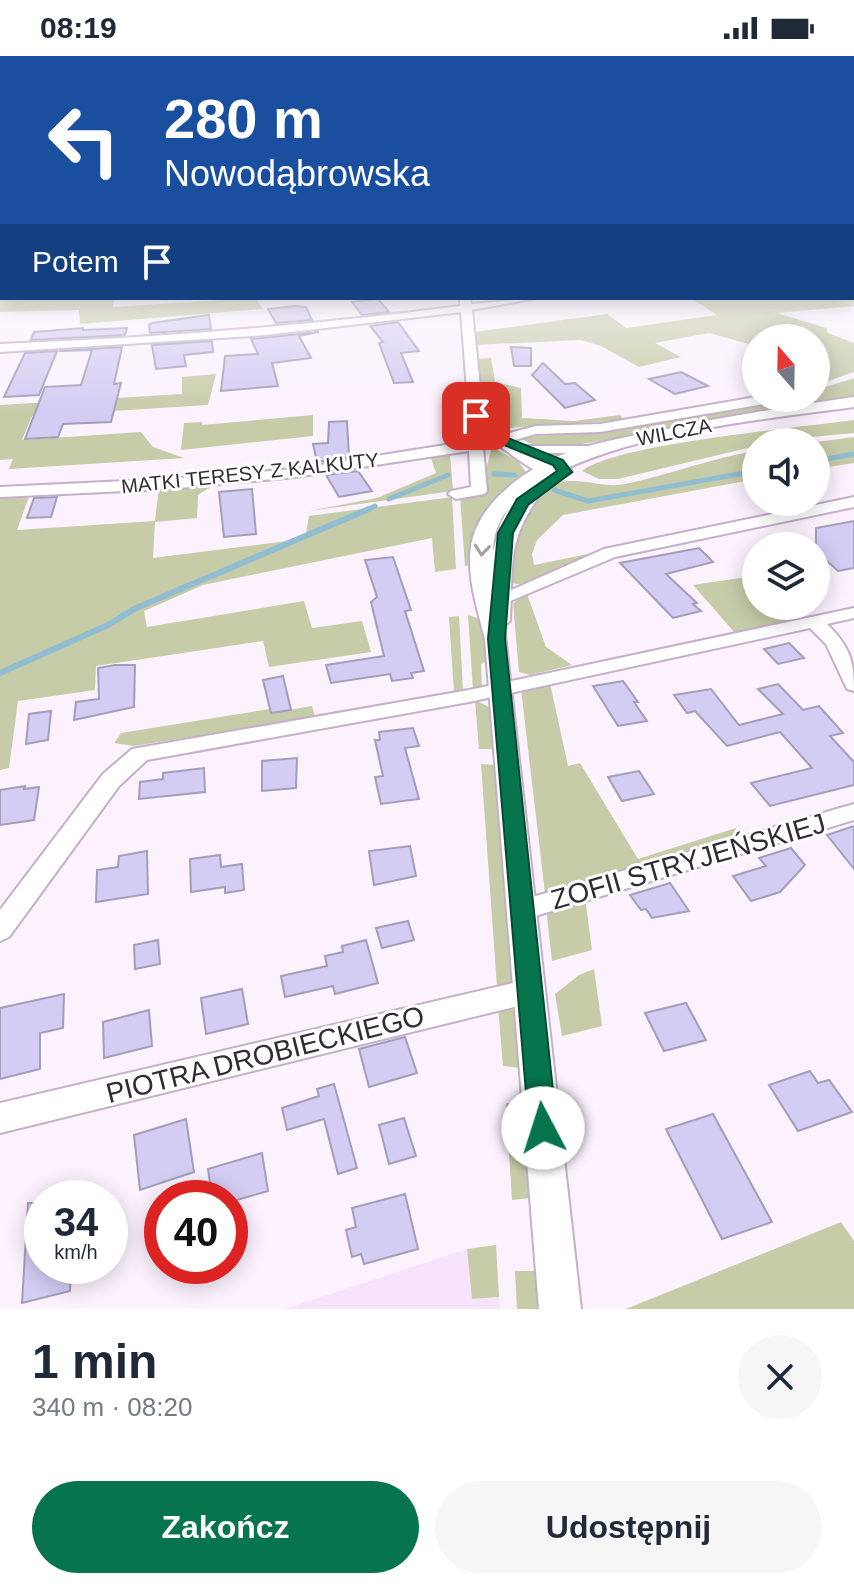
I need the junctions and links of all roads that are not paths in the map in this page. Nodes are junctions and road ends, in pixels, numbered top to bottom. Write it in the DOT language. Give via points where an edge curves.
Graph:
graph roads {
  1 [pos="505,300"];
  2 [pos="466,303"];
  3 [pos="0,348"];
  4 [pos="854,402"];
  5 [pos="742,404"];
  6 [pos="854,415"];
  7 [pos="498,439"];
  8 [pos="476,446"];
  9 [pos="524,449"];
  10 [pos="595,449"];
  11 [pos="556,468"];
  12 [pos="0,492"];
  13 [pos="456,494"];
  14 [pos="854,502"];
  15 [pos="502,598"];
  16 [pos="854,613"];
  17 [pos="813,621"];
  18 [pos="496,639"];
  19 [pos="854,685"];
  20 [pos="501,689"];
  21 [pos="854,812"];
  22 [pos="522,910"];
  23 [pos="0,930"];
  24 [pos="530,991"];
  25 [pos="0,1118"];
  26 [pos="560,1309"];
  1 -- 2 [label="street"];
  2 -- 3 [label="street" via="179,338"];
  2 -- 7 [label="street" via="476,416"];
  4 -- 10 [label="street, WILCZA"];
  5 -- 7 [label="street, MATKI TERESY Z KALKUTY"];
  6 -- 11 [label="street, WILCZA" via="658,445"];
  7 -- 8 [label="street, MATKI TERESY Z KALKUTY"];
  7 -- 9 [label="street"];
  7 -- 11 [label="street"];
  8 -- 12 [label="street, MATKI TERESY Z KALKUTY" via="295,473"];
  8 -- 13 [label="street" via="479,491"];
  9 -- 10 [label="street"];
  9 -- 11 [label="street"];
  10 -- 11 [label="street, WILCZA"];
  11 -- 15 [label="street" via="512,517 505,533"];
  11 -- 18 [label="street, one-way" via="519,488 497,510 483,537 482,581"];
  14 -- 15 [label="street" via="610,553"];
  15 -- 18 [label="street"];
  16 -- 17 [label="street"];
  17 -- 19 [label="street" via="834,642"];
  17 -- 20 [label="street"];
  18 -- 20 [label="street"];
  20 -- 22 [label="street"];
  20 -- 23 [label="street" via="140,754 111,780"];
  21 -- 22 [label="street, ZOFII STRYJEŃSKIEJ"];
  22 -- 24 [label="street"];
  24 -- 25 [label="street, PIOTRA DROBIECKIEGO"];
  24 -- 26 [label="street"];
}
